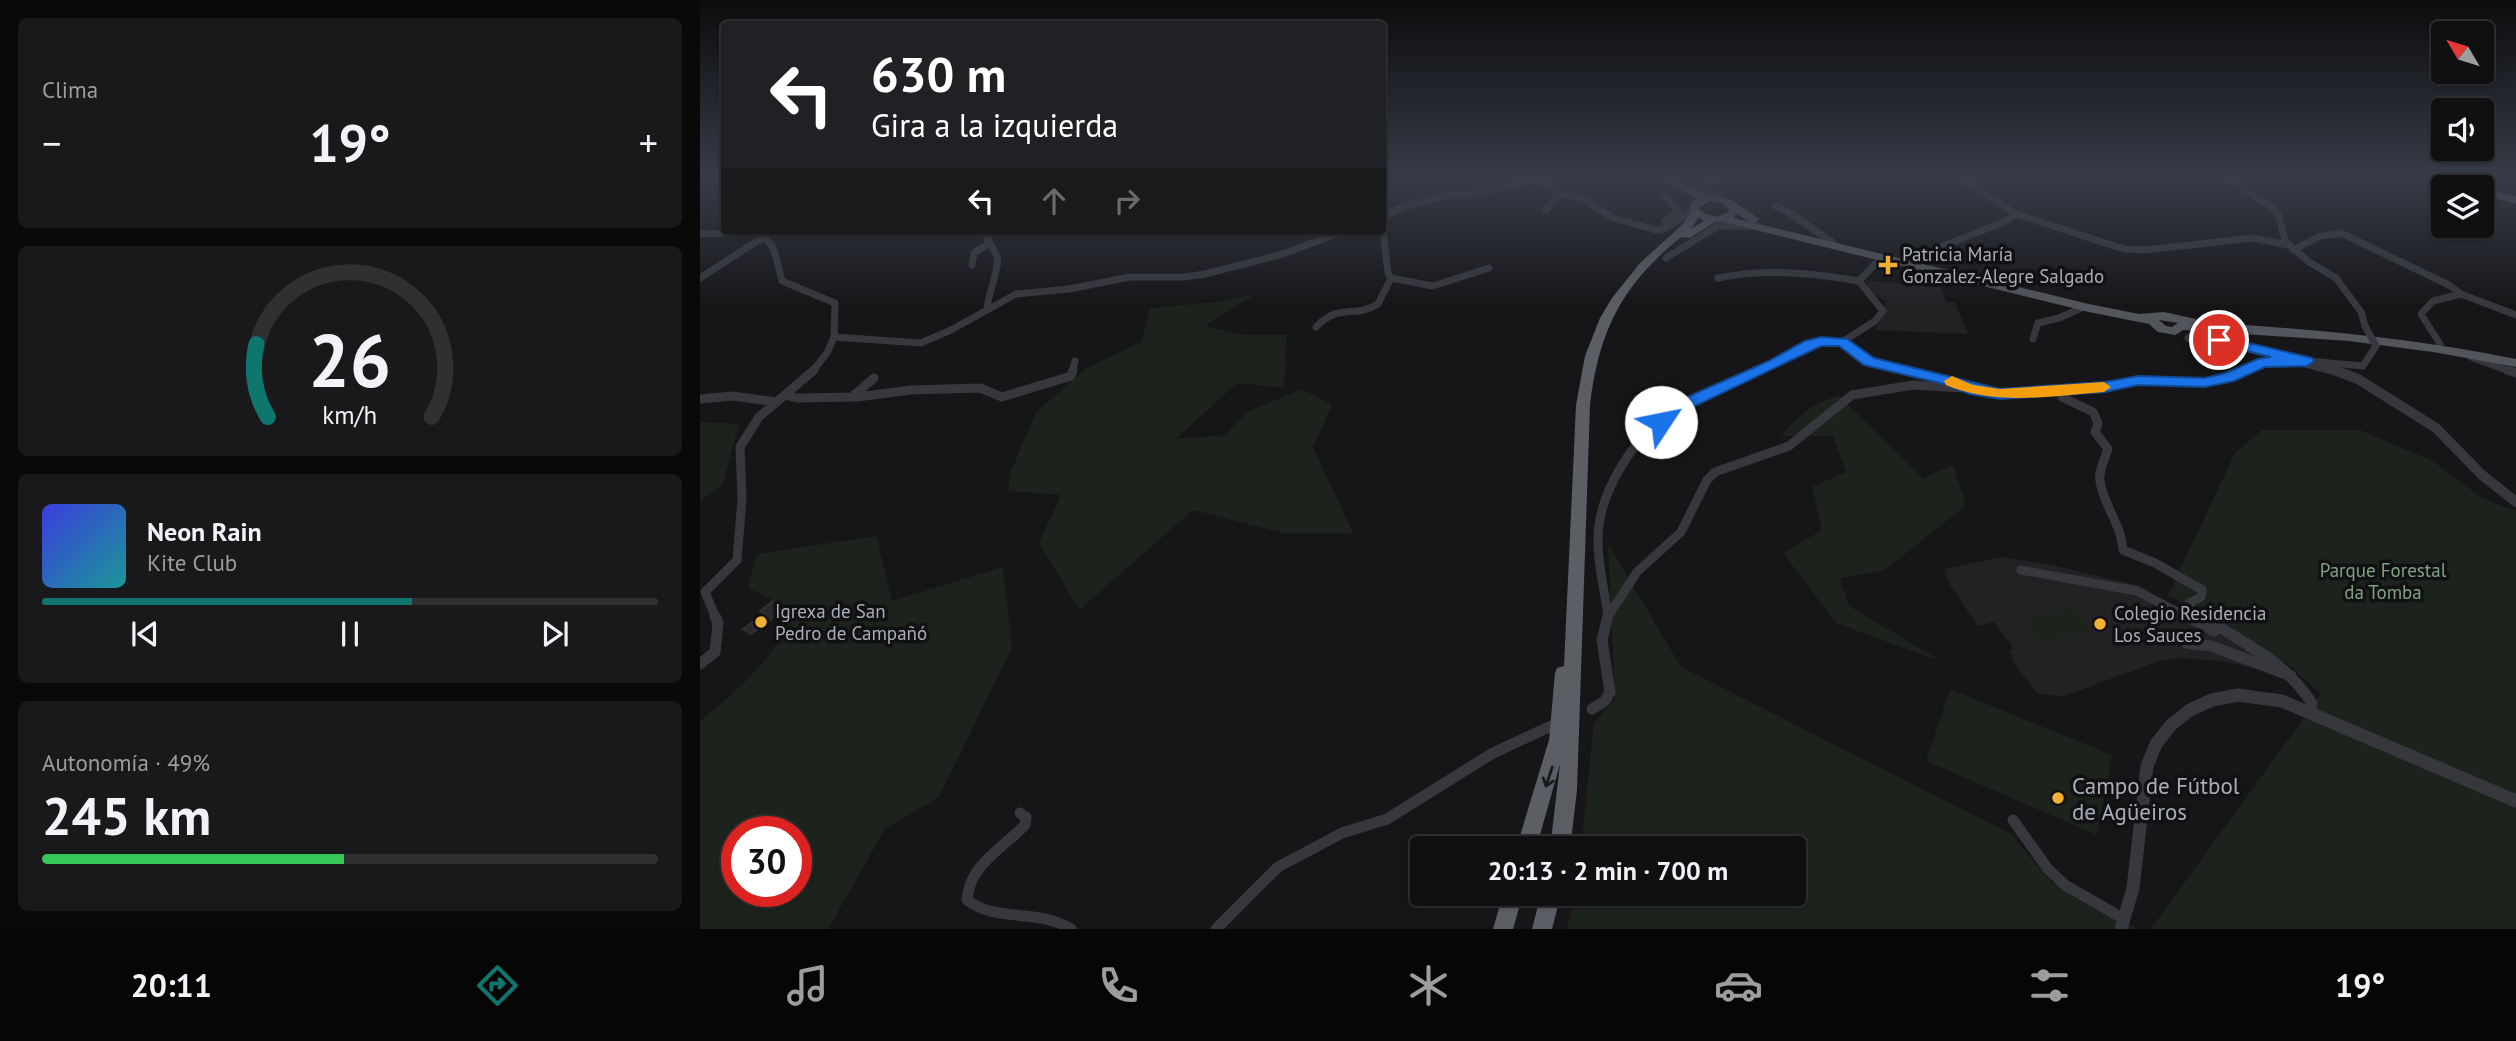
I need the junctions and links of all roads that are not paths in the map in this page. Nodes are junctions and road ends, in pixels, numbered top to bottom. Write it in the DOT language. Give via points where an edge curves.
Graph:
graph roads {
  1 [pos="1618,219"];
  2 [pos="1666,219"];
  3 [pos="1678,219"];
  4 [pos="1688,219"];
  5 [pos="1719,219"];
  6 [pos="1721,219"];
  7 [pos="1753,219"];
  8 [pos="1794,219"];
  9 [pos="2008,219"];
  10 [pos="2033,219"];
  11 [pos="2280,219"];
  12 [pos="1760,226"];
  13 [pos="1652,229"];
  14 [pos="721,233"];
  15 [pos="700,234"];
  16 [pos="1814,234"];
  17 [pos="766,235"];
  18 [pos="770,235"];
  19 [pos="986,235"];
  20 [pos="1333,235"];
  21 [pos="1383,235"];
  22 [pos="988,244"];
  23 [pos="2290,248"];
  24 [pos="1666,258"];
  25 [pos="1882,258"];
  26 [pos="1911,260"];
  27 [pos="972,265"];
  28 [pos="1489,268"];
  29 [pos="1643,268"];
  30 [pos="700,278"];
  31 [pos="1391,278"];
  32 [pos="1718,278"];
  33 [pos="1859,281"];
  34 [pos="2461,295"];
  35 [pos="2084,307"];
  36 [pos="987,308"];
  37 [pos="2516,315"];
  38 [pos="2154,321"];
  39 [pos="2175,326"];
  40 [pos="1316,327"];
  41 [pos="834,337"];
  42 [pos="2189,338"];
  43 [pos="2033,339"];
  44 [pos="1842,342"];
  45 [pos="2443,347"];
  46 [pos="1075,361"];
  47 [pos="2307,361"];
  48 [pos="2516,368"];
  49 [pos="874,378"];
  50 [pos="2066,388"];
  51 [pos="1970,389"];
  52 [pos="785,395"];
  53 [pos="852,397"];
  54 [pos="700,399"];
  55 [pos="777,402"];
  56 [pos="2516,502"];
  57 [pos="1576,564"];
  58 [pos="2021,570"];
  59 [pos="702,592"];
  60 [pos="1608,616"];
  61 [pos="2186,643"];
  62 [pos="2252,647"];
  63 [pos="700,664"];
  64 [pos="2296,678"];
  65 [pos="1591,709"];
  66 [pos="2310,711"];
  67 [pos="1551,726"];
  68 [pos="2516,801"];
  69 [pos="1020,813"];
  70 [pos="2013,820"];
  71 [pos="1530,836"];
  72 [pos="1562,836"];
  73 [pos="1510,906"];
  74 [pos="1547,906"];
  75 [pos="2123,924"];
  76 [pos="1071,929"];
  77 [pos="1216,929"];
  78 [pos="1503,929"];
  79 [pos="1542,929"];
  1 -- 13 [label="street"];
  2 -- 13 [label="street"];
  3 -- 13 [label="street" via="1663,229"];
  4 -- 29 [label="highway"];
  5 -- 29 [label="highway" via="1695,229"];
  6 -- 12 [label="main road"];
  7 -- 16 [label="main road"];
  8 -- 16 [label="street"];
  9 -- 26 [label="street"];
  10 -- 23 [label="street" via="2124,248 2144,250 2252,238"];
  11 -- 23 [label="street"];
  12 -- 24 [label="street" via="1718,226"];
  12 -- 25 [label="main road"];
  14 -- 15 [label="street"];
  16 -- 26 [label="main road"];
  17 -- 30 [label="street"];
  18 -- 41 [label="street" via="782,281 835,303"];
  19 -- 22 [label="street"];
  20 -- 36 [label="street" via="1283,254 1205,274 1130,277 1016,294"];
  21 -- 31 [label="street"];
  22 -- 27 [label="street" via="974,253"];
  22 -- 36 [label="street" via="998,261"];
  23 -- 34 [label="street" via="2341,233 2431,275"];
  23 -- 47 [label="street, bridge" via="2336,278 2361,312 2376,346 2363,366"];
  25 -- 33 [label="street"];
  25 -- 35 [label="main road"];
  26 -- 38 [label="main road"];
  28 -- 31 [label="street" via="1433,286"];
  29 -- 57 [label="highway" via="1620,293 1593,344 1583,405"];
  31 -- 40 [label="street" via="1372,307 1331,312"];
  32 -- 33 [label="street" via="1754,270 1787,270"];
  33 -- 44 [label="street" via="1883,311 1876,321 1853,331"];
  34 -- 37 [label="street"];
  34 -- 45 [label="street" via="2437,298 2421,314"];
  35 -- 38 [label="main road"];
  35 -- 43 [label="street" via="2038,323"];
  36 -- 41 [label="street" via="921,343"];
  38 -- 39 [label="main road"];
  39 -- 42 [label="main road"];
  39 -- 45 [label="main road"];
  41 -- 52 [label="street" via="821,362"];
  42 -- 47 [label="street" via="2226,341"];
  44 -- 51 [label="street" via="1869,362"];
  44 -- 60 [label="street" via="1821,342 1797,350 1674,409 1647,434 1622,464 1608,495 1598,540"];
  45 -- 48 [label="main road"];
  46 -- 53 [label="street" via="1071,376 1002,397 980,388"];
  47 -- 50 [label="street" via="2263,362 2205,382 2138,380"];
  47 -- 56 [label="street" via="2349,374 2427,422"];
  49 -- 53 [label="street"];
  50 -- 51 [label="street" via="2000,394"];
  50 -- 62 [label="street" via="2062,397 2093,412 2098,424 2095,432 2106,443 2099,479 2122,533 2123,550 2202,590 2202,597 2189,603 2189,609"];
  51 -- 60 [label="street" via="1913,384 1852,395 1789,446 1715,472 1681,532 1637,572"];
  52 -- 53 [label="street"];
  52 -- 55 [label="street"];
  54 -- 55 [label="street" via="732,396"];
  55 -- 59 [label="street" via="755,422 741,445 737,560"];
  57 -- 71 [label="highway, one-way" via="1568,600 1559,740"];
  57 -- 72 [label="highway" via="1568,790"];
  58 -- 62 [label="street" via="2137,591"];
  59 -- 63 [label="street" via="718,623 715,652"];
  60 -- 65 [label="street" via="1602,640 1609,692 1605,701"];
  61 -- 64 [label="street" via="2211,646"];
  62 -- 64 [label="street"];
  64 -- 66 [label="street" via="2312,703"];
  66 -- 68 [label="street"];
  66 -- 75 [label="street" via="2282,701 2238,695 2212,699 2171,725 2147,766 2133,888"];
  67 -- 77 [label="street" via="1493,753 1387,819 1342,833 1278,867"];
  69 -- 76 [label="street" via="1026,817 1025,825 980,868 966,891 967,900 978,909 1051,917"];
  70 -- 75 [label="street" via="2048,869"];
  73 -- 78 [label="highway"];
  74 -- 79 [label="highway"];
}
